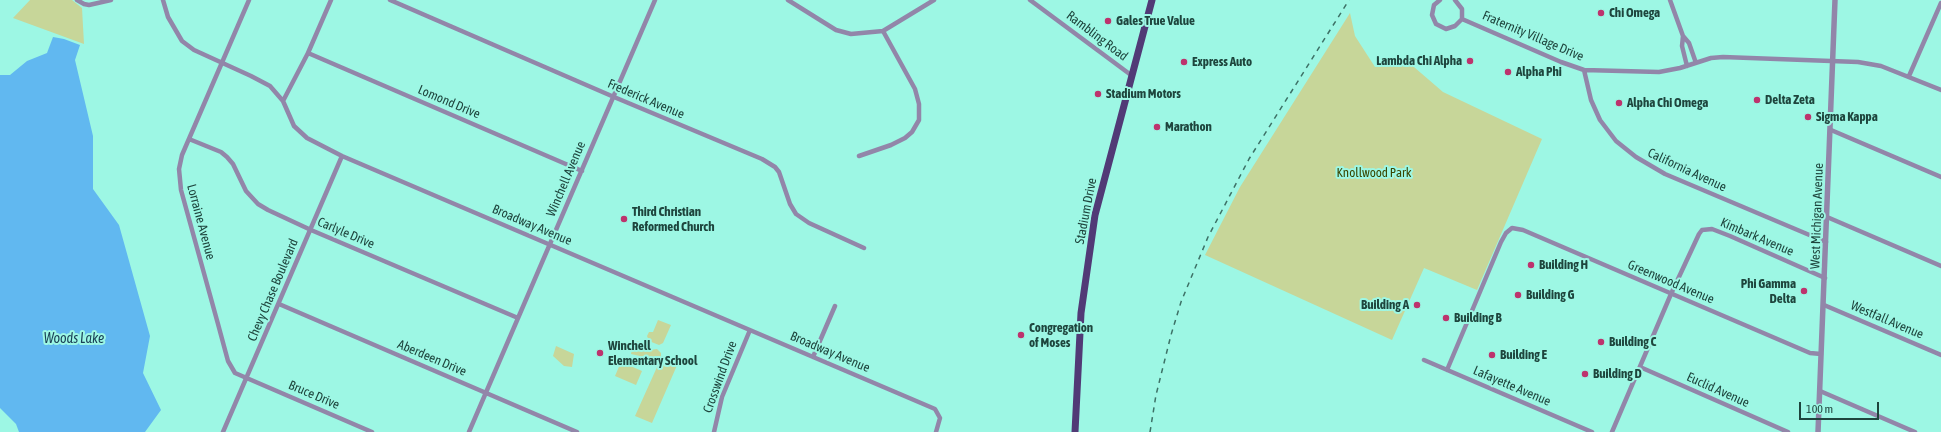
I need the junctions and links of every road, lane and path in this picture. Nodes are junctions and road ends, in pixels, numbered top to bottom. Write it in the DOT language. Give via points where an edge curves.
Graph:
graph roads {
  1 [pos="77,0"];
  2 [pos="111,0"];
  3 [pos="163,0"];
  4 [pos="249,0"];
  5 [pos="331,0"];
  6 [pos="390,0"];
  7 [pos="655,0"];
  8 [pos="788,0"];
  9 [pos="934,0"];
  10 [pos="1030,0"];
  11 [pos="1152,0"];
  12 [pos="1440,0"];
  13 [pos="1455,0"];
  14 [pos="1670,0"];
  15 [pos="1835,0"];
  16 [pos="1941,4"];
  17 [pos="1462,19"];
  18 [pos="883,31"];
  19 [pos="1683,36"];
  20 [pos="308,53"];
  21 [pos="1834,61"];
  22 [pos="222,63"];
  23 [pos="1696,63"];
  24 [pos="1687,66"];
  25 [pos="1584,70"];
  26 [pos="1131,75"];
  27 [pos="1909,76"];
  28 [pos="1941,90"];
  29 [pos="614,97"];
  30 [pos="283,101"];
  31 [pos="1831,130"];
  32 [pos="189,139"];
  33 [pos="342,156"];
  34 [pos="859,156"];
  35 [pos="582,171"];
  36 [pos="1941,176"];
  37 [pos="1827,217"];
  38 [pos="311,230"];
  39 [pos="1826,242"];
  40 [pos="550,244"];
  41 [pos="864,248"];
  42 [pos="1941,266"];
  43 [pos="1825,278"];
  44 [pos="1671,294"];
  45 [pos="279,304"];
  46 [pos="1824,305"];
  47 [pos="835,306"];
  48 [pos="518,318"];
  49 [pos="750,330"];
  50 [pos="1821,354"];
  51 [pos="1941,355"];
  52 [pos="813,357"];
  53 [pos="1424,360"];
  54 [pos="1640,367"];
  55 [pos="1447,370"];
  56 [pos="247,379"];
  57 [pos="1820,391"];
  58 [pos="486,393"];
  59 [pos="223,432"];
  60 [pos="372,432"];
  61 [pos="469,432"];
  62 [pos="577,432"];
  63 [pos="714,432"];
  64 [pos="936,432"];
  65 [pos="1075,432"];
  66 [pos="1592,432"];
  67 [pos="1612,432"];
  68 [pos="1788,432"];
  69 [pos="1818,432"];
  70 [pos="1915,432"];
  1 -- 2 [label="street" via="90,4"];
  3 -- 22 [label="street, Broadway Avenue" via="168,17 182,41 194,50"];
  4 -- 22 [label="street, Lorraine Avenue"];
  5 -- 20 [label="street"];
  6 -- 29 [label="street, Frederick Avenue"];
  7 -- 29 [label="street, Winchell Avenue"];
  8 -- 18 [label="street" via="844,33"];
  9 -- 18 [label="street"];
  10 -- 26 [label="street, Rambling Road"];
  11 -- 26 [label="main road, Stadium Drive"];
  12 -- 17 [label="street, Fraternity Village Drive" via="1432,10 1436,24 1451,28"];
  13 -- 17 [label="street, Fraternity Village Drive" via="1462,9"];
  14 -- 19 [label="street"];
  15 -- 21 [label="street, West Michigan Avenue"];
  16 -- 27 [label="street"];
  17 -- 25 [label="street, Fraternity Village Drive"];
  18 -- 34 [label="street" via="915,89 920,112 919,120 905,138"];
  19 -- 23 [label="street" via="1689,43"];
  19 -- 24 [label="street" via="1682,46"];
  20 -- 30 [label="street"];
  20 -- 35 [label="street, Lomond Drive"];
  21 -- 23 [label="street, Fraternity Village Drive" via="1723,57"];
  21 -- 27 [label="street, Fraternity Village Drive" via="1870,64"];
  21 -- 31 [label="street, West Michigan Avenue"];
  22 -- 30 [label="street, Broadway Avenue" via="262,81"];
  22 -- 32 [label="street, Lorraine Avenue"];
  23 -- 24 [label="street, Fraternity Village Drive"];
  24 -- 25 [label="street, Fraternity Village Drive" via="1659,72"];
  25 -- 39 [label="street, California Avenue" via="1591,100 1600,120 1616,140 1636,157 1672,177"];
  26 -- 65 [label="main road, Stadium Drive" via="1095,214 1081,314"];
  27 -- 28 [label="street, Fraternity Village Drive"];
  29 -- 35 [label="street, Winchell Avenue"];
  29 -- 41 [label="street, Frederick Avenue" via="769,163 779,172 796,214 809,223"];
  30 -- 33 [label="street, Broadway Avenue" via="294,126 302,135"];
  31 -- 36 [label="street"];
  31 -- 37 [label="street, West Michigan Avenue"];
  32 -- 38 [label="street, Carlyle Drive" via="227,157 246,191 258,204"];
  32 -- 56 [label="street, Lorraine Avenue" via="179,169 181,190 228,361 235,373"];
  33 -- 38 [label="street, Chevy Chase Boulevard"];
  33 -- 40 [label="street, Broadway Avenue"];
  35 -- 40 [label="street, Winchell Avenue"];
  37 -- 39 [label="street, West Michigan Avenue"];
  37 -- 42 [label="street"];
  38 -- 45 [label="street, Chevy Chase Boulevard"];
  38 -- 48 [label="street, Carlyle Drive"];
  39 -- 43 [label="street, West Michigan Avenue"];
  40 -- 48 [label="street, Winchell Avenue"];
  40 -- 49 [label="street, Broadway Avenue"];
  43 -- 44 [label="street, Kimbark Avenue" via="1718,231 1702,230"];
  43 -- 46 [label="street, West Michigan Avenue"];
  44 -- 50 [label="street, Greenwood Avenue" via="1810,353"];
  44 -- 54 [label="street"];
  44 -- 55 [label="street, Greenwood Avenue" via="1523,230 1512,228 1501,242"];
  45 -- 56 [label="street, Chevy Chase Boulevard"];
  45 -- 58 [label="street, Aberdeen Drive"];
  46 -- 50 [label="street, West Michigan Avenue"];
  46 -- 51 [label="street, Westfall Avenue"];
  47 -- 52 [label="street"];
  48 -- 58 [label="street, Winchell Avenue"];
  49 -- 52 [label="street, Broadway Avenue"];
  49 -- 63 [label="street, Crosswind Drive" via="722,397"];
  50 -- 57 [label="street, West Michigan Avenue"];
  52 -- 64 [label="street, Broadway Avenue" via="935,409 940,415"];
  53 -- 55 [label="street, Lafayette Avenue"];
  54 -- 67 [label="street"];
  54 -- 68 [label="street, Euclid Avenue"];
  55 -- 66 [label="street, Lafayette Avenue"];
  56 -- 59 [label="street, Chevy Chase Boulevard"];
  56 -- 60 [label="street, Bruce Drive"];
  57 -- 69 [label="street, West Michigan Avenue"];
  57 -- 70 [label="street"];
  58 -- 61 [label="street, Winchell Avenue"];
  58 -- 62 [label="street, Aberdeen Drive"];
}
